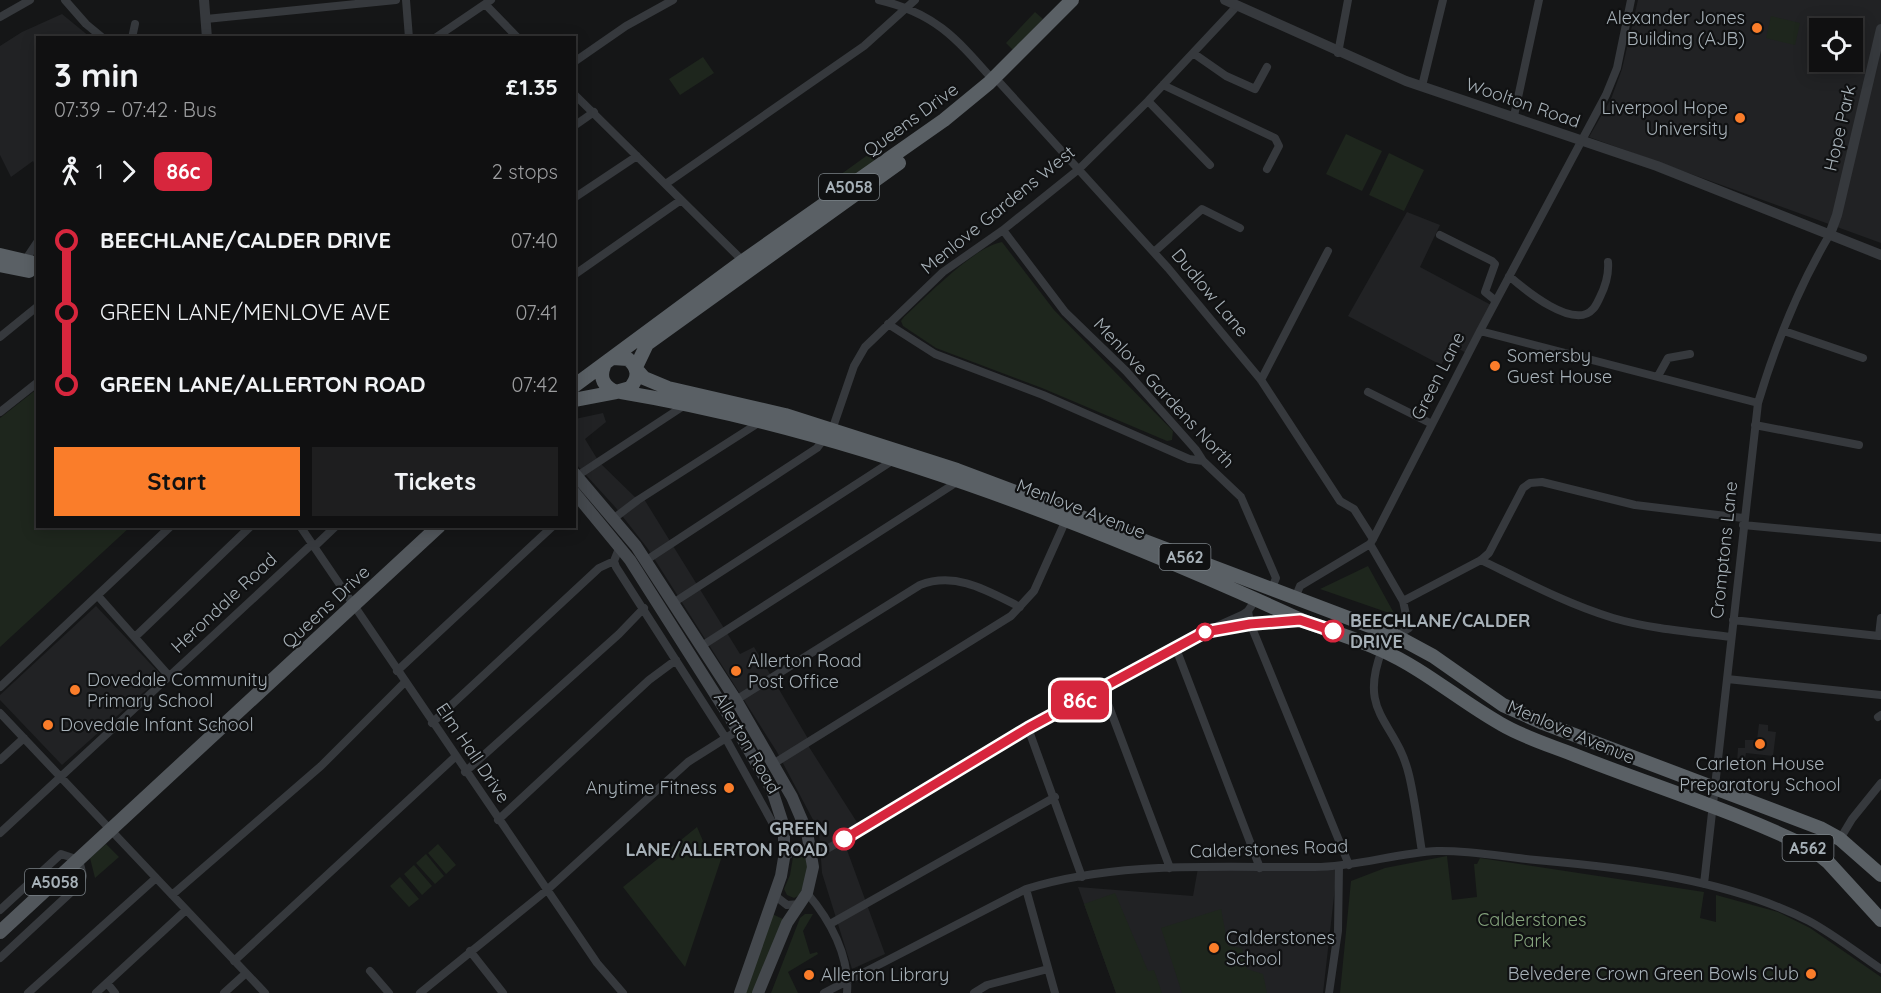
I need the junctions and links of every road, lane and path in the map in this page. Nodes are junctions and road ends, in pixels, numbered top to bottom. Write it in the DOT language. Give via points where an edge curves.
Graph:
graph roads {
  1 [pos="30,0"];
  2 [pos="65,0"];
  3 [pos="204,0"];
  4 [pos="396,0"];
  5 [pos="406,0"];
  6 [pos="673,0"];
  7 [pos="879,0"];
  8 [pos="1072,0"];
  9 [pos="1082,0"];
  10 [pos="1225,0"];
  11 [pos="1348,0"];
  12 [pos="1443,0"];
  13 [pos="1539,0"];
  14 [pos="1631,0"];
  15 [pos="488,2"];
  16 [pos="911,3"];
  17 [pos="1237,6"];
  18 [pos="0,17"];
  19 [pos="206,19"];
  20 [pos="135,24"];
  21 [pos="1881,28"];
  22 [pos="446,35"];
  23 [pos="101,36"];
  24 [pos="132,36"];
  25 [pos="207,36"];
  26 [pos="410,36"];
  27 [pos="516,36"];
  28 [pos="1193,53"];
  29 [pos="1338,53"];
  30 [pos="576,62"];
  31 [pos="1267,68"];
  32 [pos="996,82"];
  33 [pos="1163,85"];
  34 [pos="1422,86"];
  35 [pos="576,96"];
  36 [pos="1148,101"];
  37 [pos="594,112"];
  38 [pos="1514,116"];
  39 [pos="576,125"];
  40 [pos="1581,139"];
  41 [pos="637,156"];
  42 [pos="1210,165"];
  43 [pos="1078,169"];
  44 [pos="1268,169"];
  45 [pos="667,183"];
  46 [pos="576,197"];
  47 [pos="681,200"];
  48 [pos="1240,228"];
  49 [pos="1003,230"];
  50 [pos="1830,234"];
  51 [pos="1440,235"];
  52 [pos="1154,252"];
  53 [pos="1328,252"];
  54 [pos="1881,255"];
  55 [pos="1,260"];
  56 [pos="33,260"];
  57 [pos="743,261"];
  58 [pos="1608,262"];
  59 [pos="36,271"];
  60 [pos="576,274"];
  61 [pos="1509,276"];
  62 [pos="1496,301"];
  63 [pos="36,308"];
  64 [pos="888,324"];
  65 [pos="1480,331"];
  66 [pos="1784,331"];
  67 [pos="0,337"];
  68 [pos="1690,354"];
  69 [pos="1863,358"];
  70 [pos="608,362"];
  71 [pos="636,368"];
  72 [pos="1658,376"];
  73 [pos="1261,380"];
  74 [pos="36,384"];
  75 [pos="576,385"];
  76 [pos="618,392"];
  77 [pos="1368,392"];
  78 [pos="578,401"];
  79 [pos="688,403"];
  80 [pos="1758,403"];
  81 [pos="0,412"];
  82 [pos="762,420"];
  83 [pos="1432,424"];
  84 [pos="1755,425"];
  85 [pos="828,435"];
  86 [pos="1859,445"];
  87 [pos="892,461"];
  88 [pos="1203,461"];
  89 [pos="576,475"];
  90 [pos="957,482"];
  91 [pos="577,499"];
  92 [pos="613,519"];
  93 [pos="1743,521"];
  94 [pos="1065,522"];
  95 [pos="169,528"];
  96 [pos="249,528"];
  97 [pos="301,528"];
  98 [pos="334,528"];
  99 [pos="437,528"];
  100 [pos="551,528"];
  101 [pos="1881,538"];
  102 [pos="1372,542"];
  103 [pos="313,546"];
  104 [pos="620,546"];
  105 [pos="1481,560"];
  106 [pos="614,561"];
  107 [pos="645,561"];
  108 [pos="1271,590"];
  109 [pos="98,596"];
  110 [pos="1295,598"];
  111 [pos="1256,599"];
  112 [pos="1403,601"];
  113 [pos="673,603"];
  114 [pos="1313,605"];
  115 [pos="353,606"];
  116 [pos="1020,607"];
  117 [pos="644,608"];
  118 [pos="1248,611"];
  119 [pos="1881,618"];
  120 [pos="1733,620"];
  121 [pos="1303,621"];
  122 [pos="1250,624"];
  123 [pos="1205,632"];
  124 [pos="1396,636"];
  125 [pos="135,637"];
  126 [pos="1731,637"];
  127 [pos="700,646"];
  128 [pos="1175,646"];
  129 [pos="1382,650"];
  130 [pos="676,660"];
  131 [pos="397,671"];
  132 [pos="169,676"];
  133 [pos="1727,679"];
  134 [pos="405,682"];
  135 [pos="0,687"];
  136 [pos="1102,688"];
  137 [pos="1881,695"];
  138 [pos="736,700"];
  139 [pos="0,713"];
  140 [pos="432,723"];
  141 [pos="1028,728"];
  142 [pos="737,731"];
  143 [pos="725,737"];
  144 [pos="24,738"];
  145 [pos="455,757"];
  146 [pos="0,760"];
  147 [pos="772,764"];
  148 [pos="465,772"];
  149 [pos="60,776"];
  150 [pos="1881,783"];
  151 [pos="1716,788"];
  152 [pos="1055,797"];
  153 [pos="1713,808"];
  154 [pos="498,820"];
  155 [pos="784,827"];
  156 [pos="111,831"];
  157 [pos="0,833"];
  158 [pos="1840,839"];
  159 [pos="1422,852"];
  160 [pos="813,854"];
  161 [pos="784,858"];
  162 [pos="79,860"];
  163 [pos="1349,865"];
  164 [pos="1339,867"];
  165 [pos="1170,868"];
  166 [pos="1260,868"];
  167 [pos="1881,875"];
  168 [pos="1082,877"];
  169 [pos="156,878"];
  170 [pos="1704,884"];
  171 [pos="1026,889"];
  172 [pos="547,890"];
  173 [pos="775,891"];
  174 [pos="807,892"];
  175 [pos="172,895"];
  176 [pos="800,904"];
  177 [pos="0,910"];
  178 [pos="186,910"];
  179 [pos="1881,920"];
  180 [pos="830,924"];
  181 [pos="0,932"];
  182 [pos="470,951"];
  183 [pos="0,958"];
  184 [pos="234,961"];
  185 [pos="1877,962"];
  186 [pos="1048,969"];
  187 [pos="1881,969"];
  188 [pos="370,971"];
  189 [pos="245,974"];
  190 [pos="848,980"];
  191 [pos="107,983"];
  192 [pos="28,993"];
  193 [pos="96,993"];
  194 [pos="115,993"];
  195 [pos="224,993"];
  196 [pos="265,993"];
  197 [pos="389,993"];
  198 [pos="420,993"];
  199 [pos="503,993"];
  200 [pos="623,993"];
  201 [pos="740,993"];
  202 [pos="758,993"];
  203 [pos="824,993"];
  204 [pos="848,993"];
  205 [pos="974,993"];
  206 [pos="1055,993"];
  207 [pos="1329,993"];
  1 -- 18 [label="street"];
  2 -- 23 [label="street"];
  3 -- 19 [label="street"];
  4 -- 19 [label="street"];
  5 -- 26 [label="street"];
  6 -- 30 [label="street" via="626,26"];
  7 -- 16 [label="street, Dudlow Lane"];
  8 -- 32 [label="highway, Queens Drive / A5058"];
  9 -- 32 [label="highway, Queens Drive / A5058"];
  10 -- 17 [label="street, Woolton Road"];
  11 -- 29 [label="street"];
  12 -- 34 [label="street"];
  13 -- 38 [label="street"];
  14 -- 40 [label="street, Green Lane" via="1617,69"];
  15 -- 22 [label="street"];
  15 -- 27 [label="street"];
  16 -- 32 [label="street, Dudlow Lane" via="951,33"];
  16 -- 45 [label="street" via="864,46"];
  17 -- 28 [label="street, Menlove Gardens West"];
  17 -- 29 [label="street, Woolton Road"];
  19 -- 25 [label="street"];
  20 -- 24 [label="street"];
  21 -- 50 [label="street, Hope Park"];
  28 -- 31 [label="street" via="1226,76 1255,89"];
  28 -- 33 [label="street, Menlove Gardens West"];
  29 -- 34 [label="street, Woolton Road"];
  32 -- 43 [label="street, Dudlow Lane"];
  32 -- 57 [label="highway, Queens Drive / A5058"];
  32 -- 71 [label="highway, Queens Drive / A5058" via="944,130 647,344"];
  33 -- 36 [label="street, Menlove Gardens West"];
  33 -- 44 [label="street" via="1275,138 1279,146"];
  34 -- 38 [label="street, Woolton Road"];
  35 -- 37 [label="street"];
  36 -- 42 [label="street"];
  36 -- 43 [label="street, Menlove Gardens West"];
  37 -- 39 [label="street"];
  37 -- 41 [label="street"];
  38 -- 40 [label="street, Woolton Road"];
  40 -- 50 [label="street, Woolton Road"];
  40 -- 61 [label="street, Green Lane"];
  41 -- 45 [label="street"];
  41 -- 46 [label="street"];
  43 -- 49 [label="street, Menlove Gardens West"];
  43 -- 52 [label="street, Dudlow Lane"];
  45 -- 47 [label="street"];
  47 -- 57 [label="street"];
  47 -- 60 [label="street"];
  48 -- 52 [label="street" via="1202,209"];
  49 -- 64 [label="street, Menlove Gardens West" via="944,272"];
  49 -- 88 [label="street, Menlove Gardens North" via="1065,312 1126,371"];
  50 -- 54 [label="street, Woolton Road"];
  50 -- 66 [label="street, Cromptons Lane"];
  51 -- 62 [label="street" via="1495,264 1485,292"];
  52 -- 73 [label="street, Dudlow Lane"];
  53 -- 73 [label="street"];
  55 -- 56 [label="highway"];
  55 -- 59 [label="highway"];
  57 -- 70 [label="highway, Queens Drive / A5058"];
  58 -- 61 [label="street" via="1603,290 1593,310 1582,316 1535,298"];
  61 -- 62 [label="street, Green Lane"];
  62 -- 65 [label="street, Green Lane"];
  63 -- 67 [label="street"];
  64 -- 85 [label="street, Menlove Gardens West" via="865,347 854,366"];
  64 -- 88 [label="street" via="935,354 1189,459"];
  65 -- 72 [label="street"];
  65 -- 83 [label="street, Green Lane"];
  66 -- 69 [label="street"];
  66 -- 80 [label="street, Cromptons Lane"];
  68 -- 72 [label="street" via="1668,358"];
  70 -- 71 [label="highway, A562" via="628,359"];
  70 -- 75 [label="highway"];
  70 -- 76 [label="highway" via="603,382"];
  71 -- 76 [label="highway" via="634,384"];
  71 -- 85 [label="highway, Menlove Avenue / A562" via="644,378 668,388 740,403"];
  72 -- 80 [label="street"];
  73 -- 102 [label="street, Dudlow Lane" via="1340,501 1354,509"];
  74 -- 81 [label="street"];
  76 -- 78 [label="highway, A562"];
  76 -- 79 [label="highway, Menlove Avenue / A562"];
  77 -- 83 [label="street"];
  79 -- 82 [label="highway, Menlove Avenue / A562"];
  79 -- 89 [label="street"];
  80 -- 84 [label="street, Cromptons Lane"];
  82 -- 85 [label="highway, Menlove Avenue / A562"];
  82 -- 92 [label="street"];
  83 -- 102 [label="street, Green Lane"];
  84 -- 86 [label="street"];
  84 -- 93 [label="street, Cromptons Lane"];
  85 -- 87 [label="highway, Menlove Avenue / A562"];
  85 -- 107 [label="street" via="817,448"];
  85 -- 108 [label="highway, Menlove Avenue / A562" via="957,470"];
  87 -- 90 [label="highway, Menlove Avenue / A562"];
  87 -- 113 [label="street"];
  88 -- 108 [label="street, Menlove Gardens North" via="1241,497 1276,578"];
  89 -- 92 [label="main road, Allerton Road"];
  90 -- 94 [label="highway, Menlove Avenue / A562"];
  90 -- 127 [label="street"];
  91 -- 104 [label="main road, Allerton Road"];
  92 -- 107 [label="main road, Allerton Road"];
  93 -- 101 [label="street"];
  93 -- 105 [label="street" via="1635,505 1542,482 1530,483"];
  93 -- 120 [label="street, Cromptons Lane"];
  94 -- 111 [label="highway, Menlove Avenue / A562"];
  94 -- 116 [label="street" via="1034,591"];
  95 -- 109 [label="street"];
  96 -- 125 [label="street"];
  97 -- 103 [label="street, Elm Hall Drive"];
  98 -- 103 [label="street, Herondale Road"];
  99 -- 115 [label="main road, Queens Drive / A5058"];
  100 -- 131 [label="street"];
  102 -- 110 [label="street" via="1300,586"];
  102 -- 112 [label="street, Dudlow Lane"];
  103 -- 115 [label="street, Elm Hall Drive"];
  103 -- 132 [label="street, Herondale Road"];
  104 -- 106 [label="street"];
  104 -- 142 [label="main road, Allerton Road"];
  105 -- 112 [label="street"];
  105 -- 126 [label="street" via="1611,617"];
  106 -- 117 [label="street, Allerton Road"];
  106 -- 140 [label="street" via="599,568"];
  107 -- 113 [label="main road, Allerton Road"];
  108 -- 110 [label="highway, Menlove Avenue / A562"];
  108 -- 111 [label="highway"];
  109 -- 125 [label="street"];
  109 -- 135 [label="street"];
  110 -- 114 [label="highway, Menlove Avenue / A562"];
  111 -- 118 [label="street"];
  111 -- 121 [label="highway, Menlove Avenue / A562"];
  112 -- 124 [label="street, Dudlow Lane" via="1409,628"];
  113 -- 127 [label="main road, Allerton Road"];
  114 -- 121 [label="highway"];
  114 -- 124 [label="highway, Menlove Avenue / A562"];
  115 -- 131 [label="street, Elm Hall Drive"];
  115 -- 156 [label="main road, Queens Drive / A5058"];
  116 -- 138 [label="street" via="977,586 936,579 920,585"];
  116 -- 147 [label="street" via="990,630"];
  117 -- 130 [label="street, Allerton Road"];
  117 -- 148 [label="street"];
  118 -- 122 [label="street"];
  118 -- 123 [label="street"];
  119 -- 120 [label="street" via="1879,636"];
  120 -- 126 [label="street, Cromptons Lane"];
  121 -- 122 [label="street"];
  121 -- 129 [label="highway, Menlove Avenue / A562"];
  122 -- 123 [label="street"];
  122 -- 163 [label="street"];
  123 -- 128 [label="street"];
  124 -- 151 [label="highway, Menlove Avenue / A562" via="1433,656 1503,705"];
  125 -- 132 [label="street"];
  126 -- 133 [label="street, Cromptons Lane"];
  127 -- 138 [label="main road, Allerton Road"];
  128 -- 136 [label="street"];
  128 -- 166 [label="street"];
  129 -- 153 [label="highway, Menlove Avenue / A562" via="1502,724"];
  129 -- 159 [label="street" via="1372,692 1376,710 1409,772"];
  130 -- 143 [label="street, Allerton Road"];
  130 -- 154 [label="street" via="649,680"];
  131 -- 134 [label="street, Elm Hall Drive"];
  132 -- 149 [label="street, Herondale Road"];
  133 -- 137 [label="street"];
  133 -- 151 [label="street, Cromptons Lane"];
  134 -- 140 [label="street, Elm Hall Drive"];
  134 -- 175 [label="street" via="321,766"];
  136 -- 141 [label="street"];
  136 -- 165 [label="street"];
  138 -- 147 [label="main road, Allerton Road"];
  139 -- 144 [label="street"];
  140 -- 145 [label="street, Elm Hall Drive"];
  141 -- 152 [label="street"];
  141 -- 160 [label="street"];
  142 -- 143 [label="street"];
  142 -- 155 [label="main road, Allerton Road" via="772,790"];
  143 -- 155 [label="street, Allerton Road" via="772,822"];
  143 -- 172 [label="street" via="688,762"];
  144 -- 146 [label="street"];
  144 -- 149 [label="street"];
  145 -- 148 [label="street, Elm Hall Drive"];
  145 -- 184 [label="street"];
  147 -- 160 [label="main road, Allerton Road" via="792,797"];
  148 -- 154 [label="street, Elm Hall Drive"];
  149 -- 156 [label="street"];
  149 -- 157 [label="street, Herondale Road"];
  150 -- 158 [label="street"];
  151 -- 153 [label="street, Cromptons Lane"];
  151 -- 158 [label="highway, Menlove Avenue / A562" via="1806,821"];
  152 -- 168 [label="street"];
  152 -- 180 [label="street"];
  153 -- 170 [label="street, Cromptons Lane"];
  153 -- 179 [label="highway, Menlove Avenue / A562" via="1820,855"];
  154 -- 172 [label="street, Elm Hall Drive"];
  155 -- 161 [label="main road"];
  156 -- 162 [label="main road, Queens Drive / A5058"];
  156 -- 169 [label="street"];
  158 -- 167 [label="highway, Menlove Avenue / A562"];
  159 -- 163 [label="street, Calderstones Road"];
  159 -- 170 [label="street, Calderstones Road" via="1568,863"];
  160 -- 161 [label="street" via="798,848"];
  160 -- 174 [label="main road"];
  161 -- 173 [label="main road"];
  162 -- 177 [label="street" via="61,854"];
  162 -- 181 [label="main road, Queens Drive / A5058"];
  162 -- 183 [label="street" via="81,883"];
  163 -- 164 [label="street, Calderstones Road"];
  164 -- 166 [label="street, Calderstones Road"];
  164 -- 207 [label="street" via="1338,931"];
  165 -- 166 [label="street, Calderstones Road"];
  165 -- 168 [label="street, Calderstones Road"];
  168 -- 171 [label="street, Calderstones Road"];
  169 -- 175 [label="street"];
  169 -- 192 [label="street"];
  170 -- 185 [label="street, Calderstones Road" via="1783,909"];
  171 -- 186 [label="street"];
  171 -- 190 [label="street, Calderstones Road"];
  172 -- 182 [label="street"];
  172 -- 200 [label="street, Elm Hall Drive" via="597,963"];
  173 -- 176 [label="street" via="788,905"];
  173 -- 201 [label="main road"];
  174 -- 176 [label="main road"];
  174 -- 180 [label="street"];
  175 -- 178 [label="street"];
  176 -- 202 [label="main road" via="778,941"];
  178 -- 184 [label="street"];
  178 -- 191 [label="street"];
  180 -- 190 [label="street"];
  182 -- 198 [label="street"];
  182 -- 199 [label="street"];
  184 -- 189 [label="street"];
  185 -- 187 [label="street, Calderstones Road"];
  186 -- 205 [label="street" via="987,985"];
  186 -- 206 [label="street"];
  188 -- 197 [label="street"];
  189 -- 195 [label="street"];
  189 -- 196 [label="street"];
  190 -- 203 [label="street, Calderstones Road"];
  190 -- 204 [label="street"];
  191 -- 193 [label="street"];
  191 -- 194 [label="street"];
}
